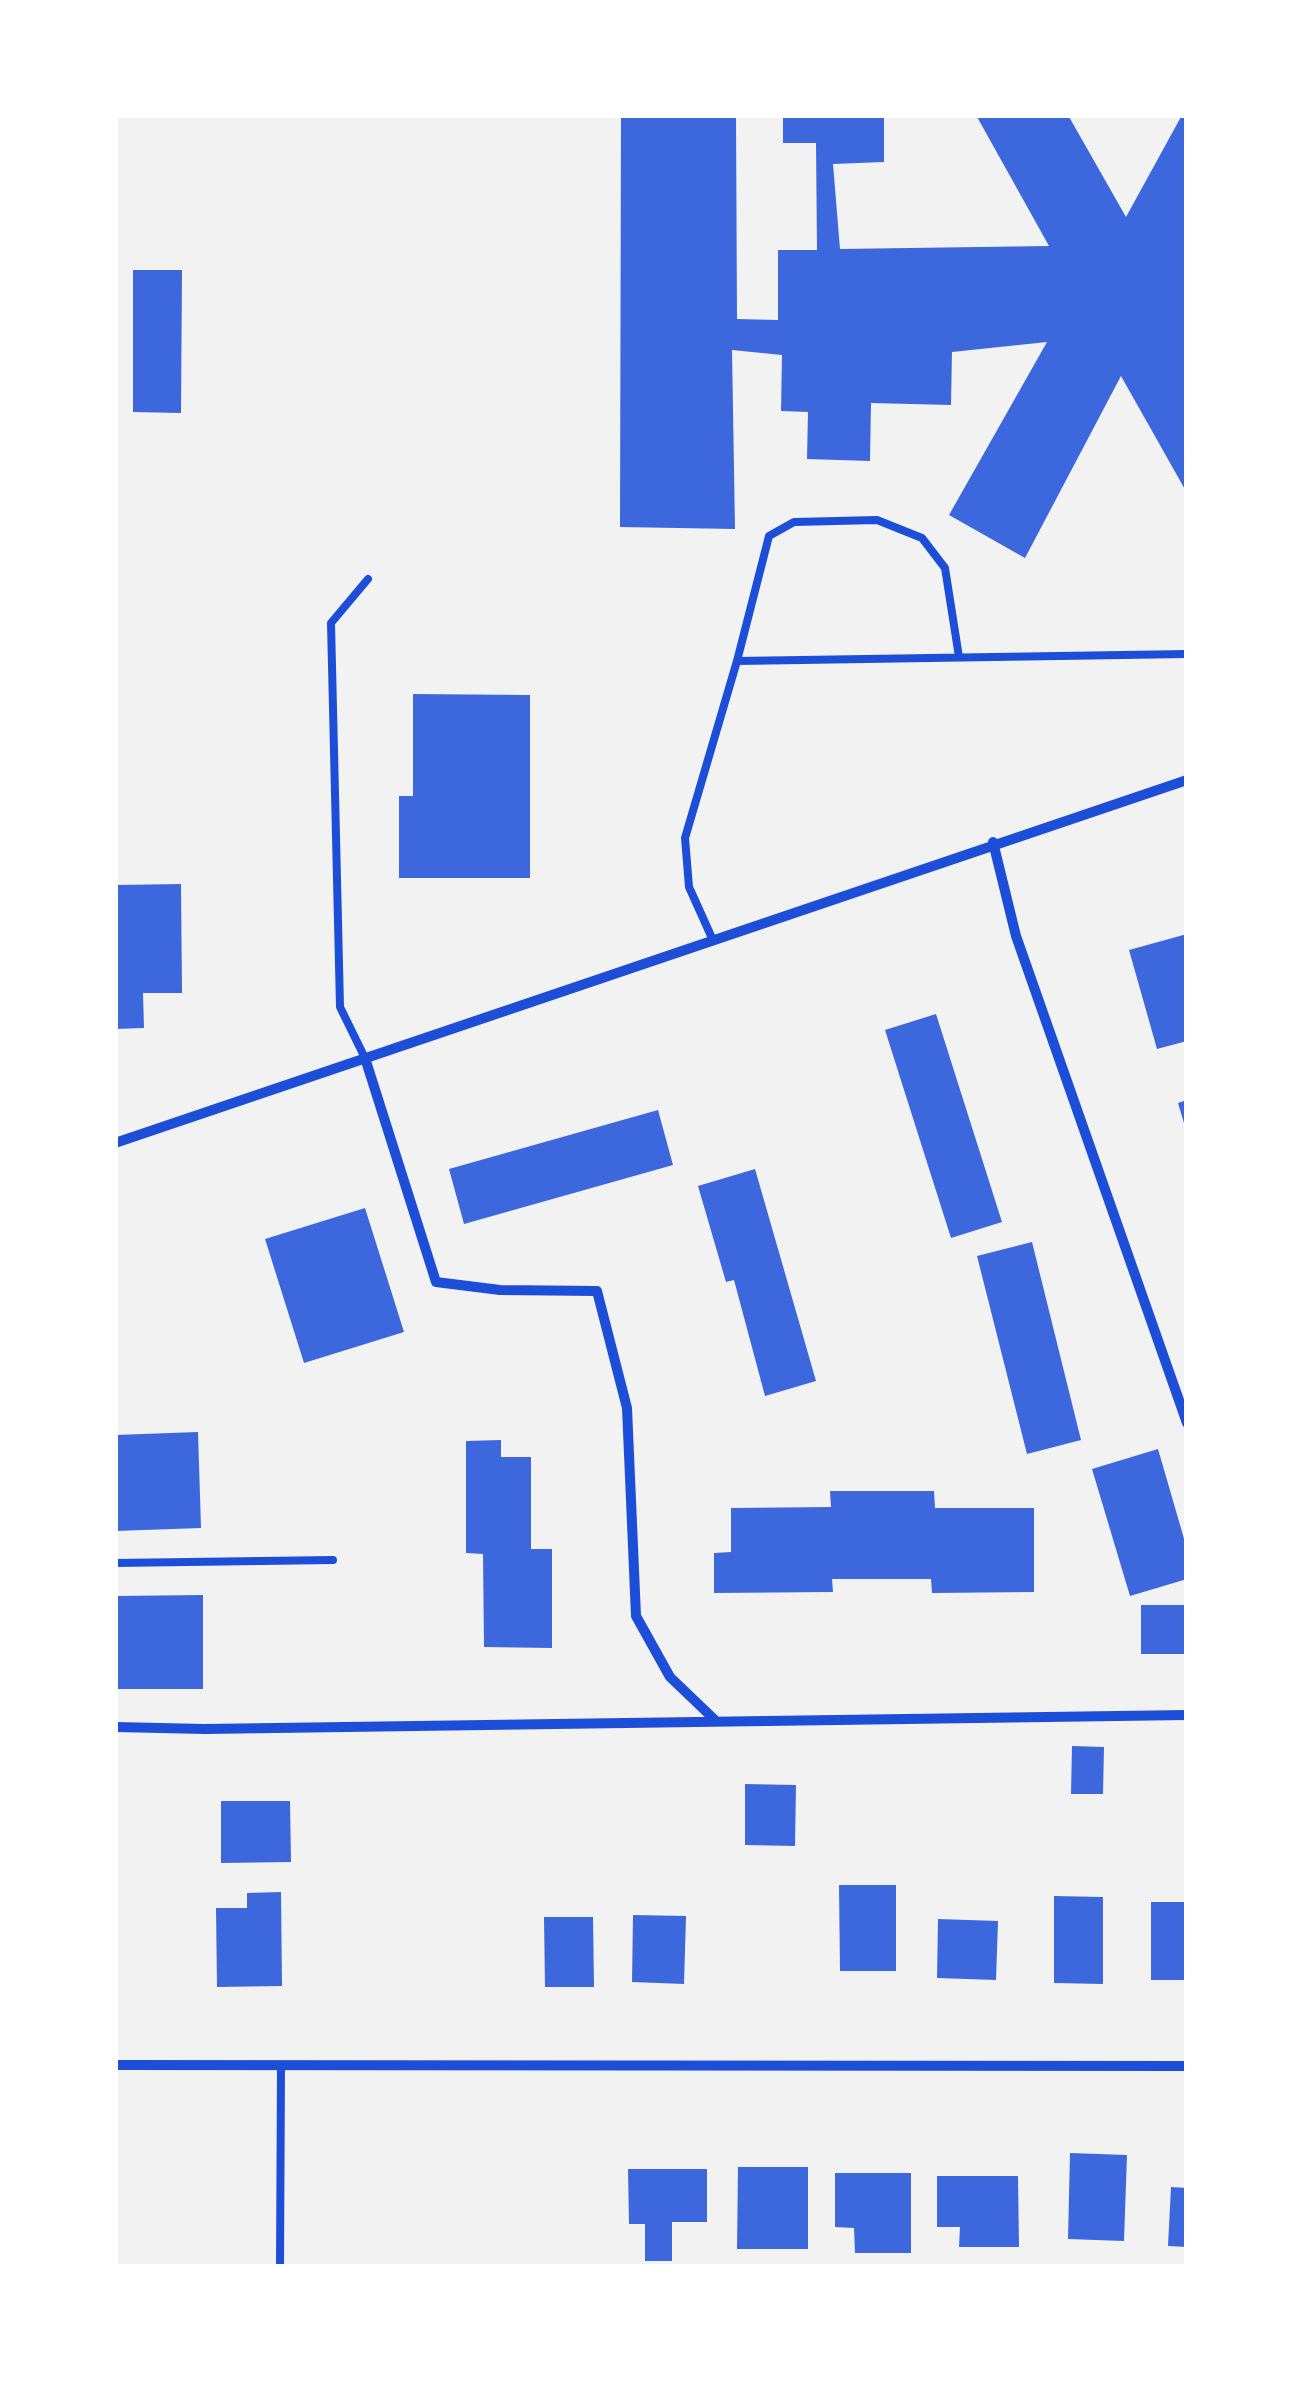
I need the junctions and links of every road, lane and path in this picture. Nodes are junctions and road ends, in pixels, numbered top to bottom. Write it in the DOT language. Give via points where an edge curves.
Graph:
graph roads {
  1 [pos="368,579"];
  2 [pos="1187,654"];
  3 [pos="959,657"];
  4 [pos="737,660"];
  5 [pos="1187,780"];
  6 [pos="993,842"];
  7 [pos="712,938"];
  8 [pos="365,1058"];
  9 [pos="115,1144"];
  10 [pos="1187,1423"];
  11 [pos="333,1560"];
  12 [pos="115,1563"];
  13 [pos="1187,1704"];
  14 [pos="1172,1715"];
  15 [pos="1187,1715"];
  16 [pos="716,1722"];
  17 [pos="115,1727"];
  18 [pos="115,2065"];
  19 [pos="280,2066"];
  20 [pos="1187,2066"];
  21 [pos="280,2267"];
  1 -- 8 [label="lane" via="331,623 340,1007"];
  2 -- 3 [label="lane"];
  3 -- 4 [label="lane"];
  3 -- 4 [label="lane" via="946,568 922,538 877,520 794,522 769,536"];
  4 -- 7 [label="lane" via="685,838 689,888"];
  5 -- 6 [label="street"];
  6 -- 7 [label="street"];
  6 -- 10 [label="street" via="1016,936"];
  7 -- 8 [label="street"];
  8 -- 9 [label="street"];
  8 -- 16 [label="street" via="436,1282 597,1291 626,1408 636,1616 670,1677"];
  11 -- 12 [label="lane"];
  13 -- 14 [label="street"];
  14 -- 15 [label="street"];
  14 -- 16 [label="street"];
  16 -- 17 [label="street"];
  18 -- 19 [label="street"];
  19 -- 20 [label="street"];
  19 -- 21 [label="lane"];
}
